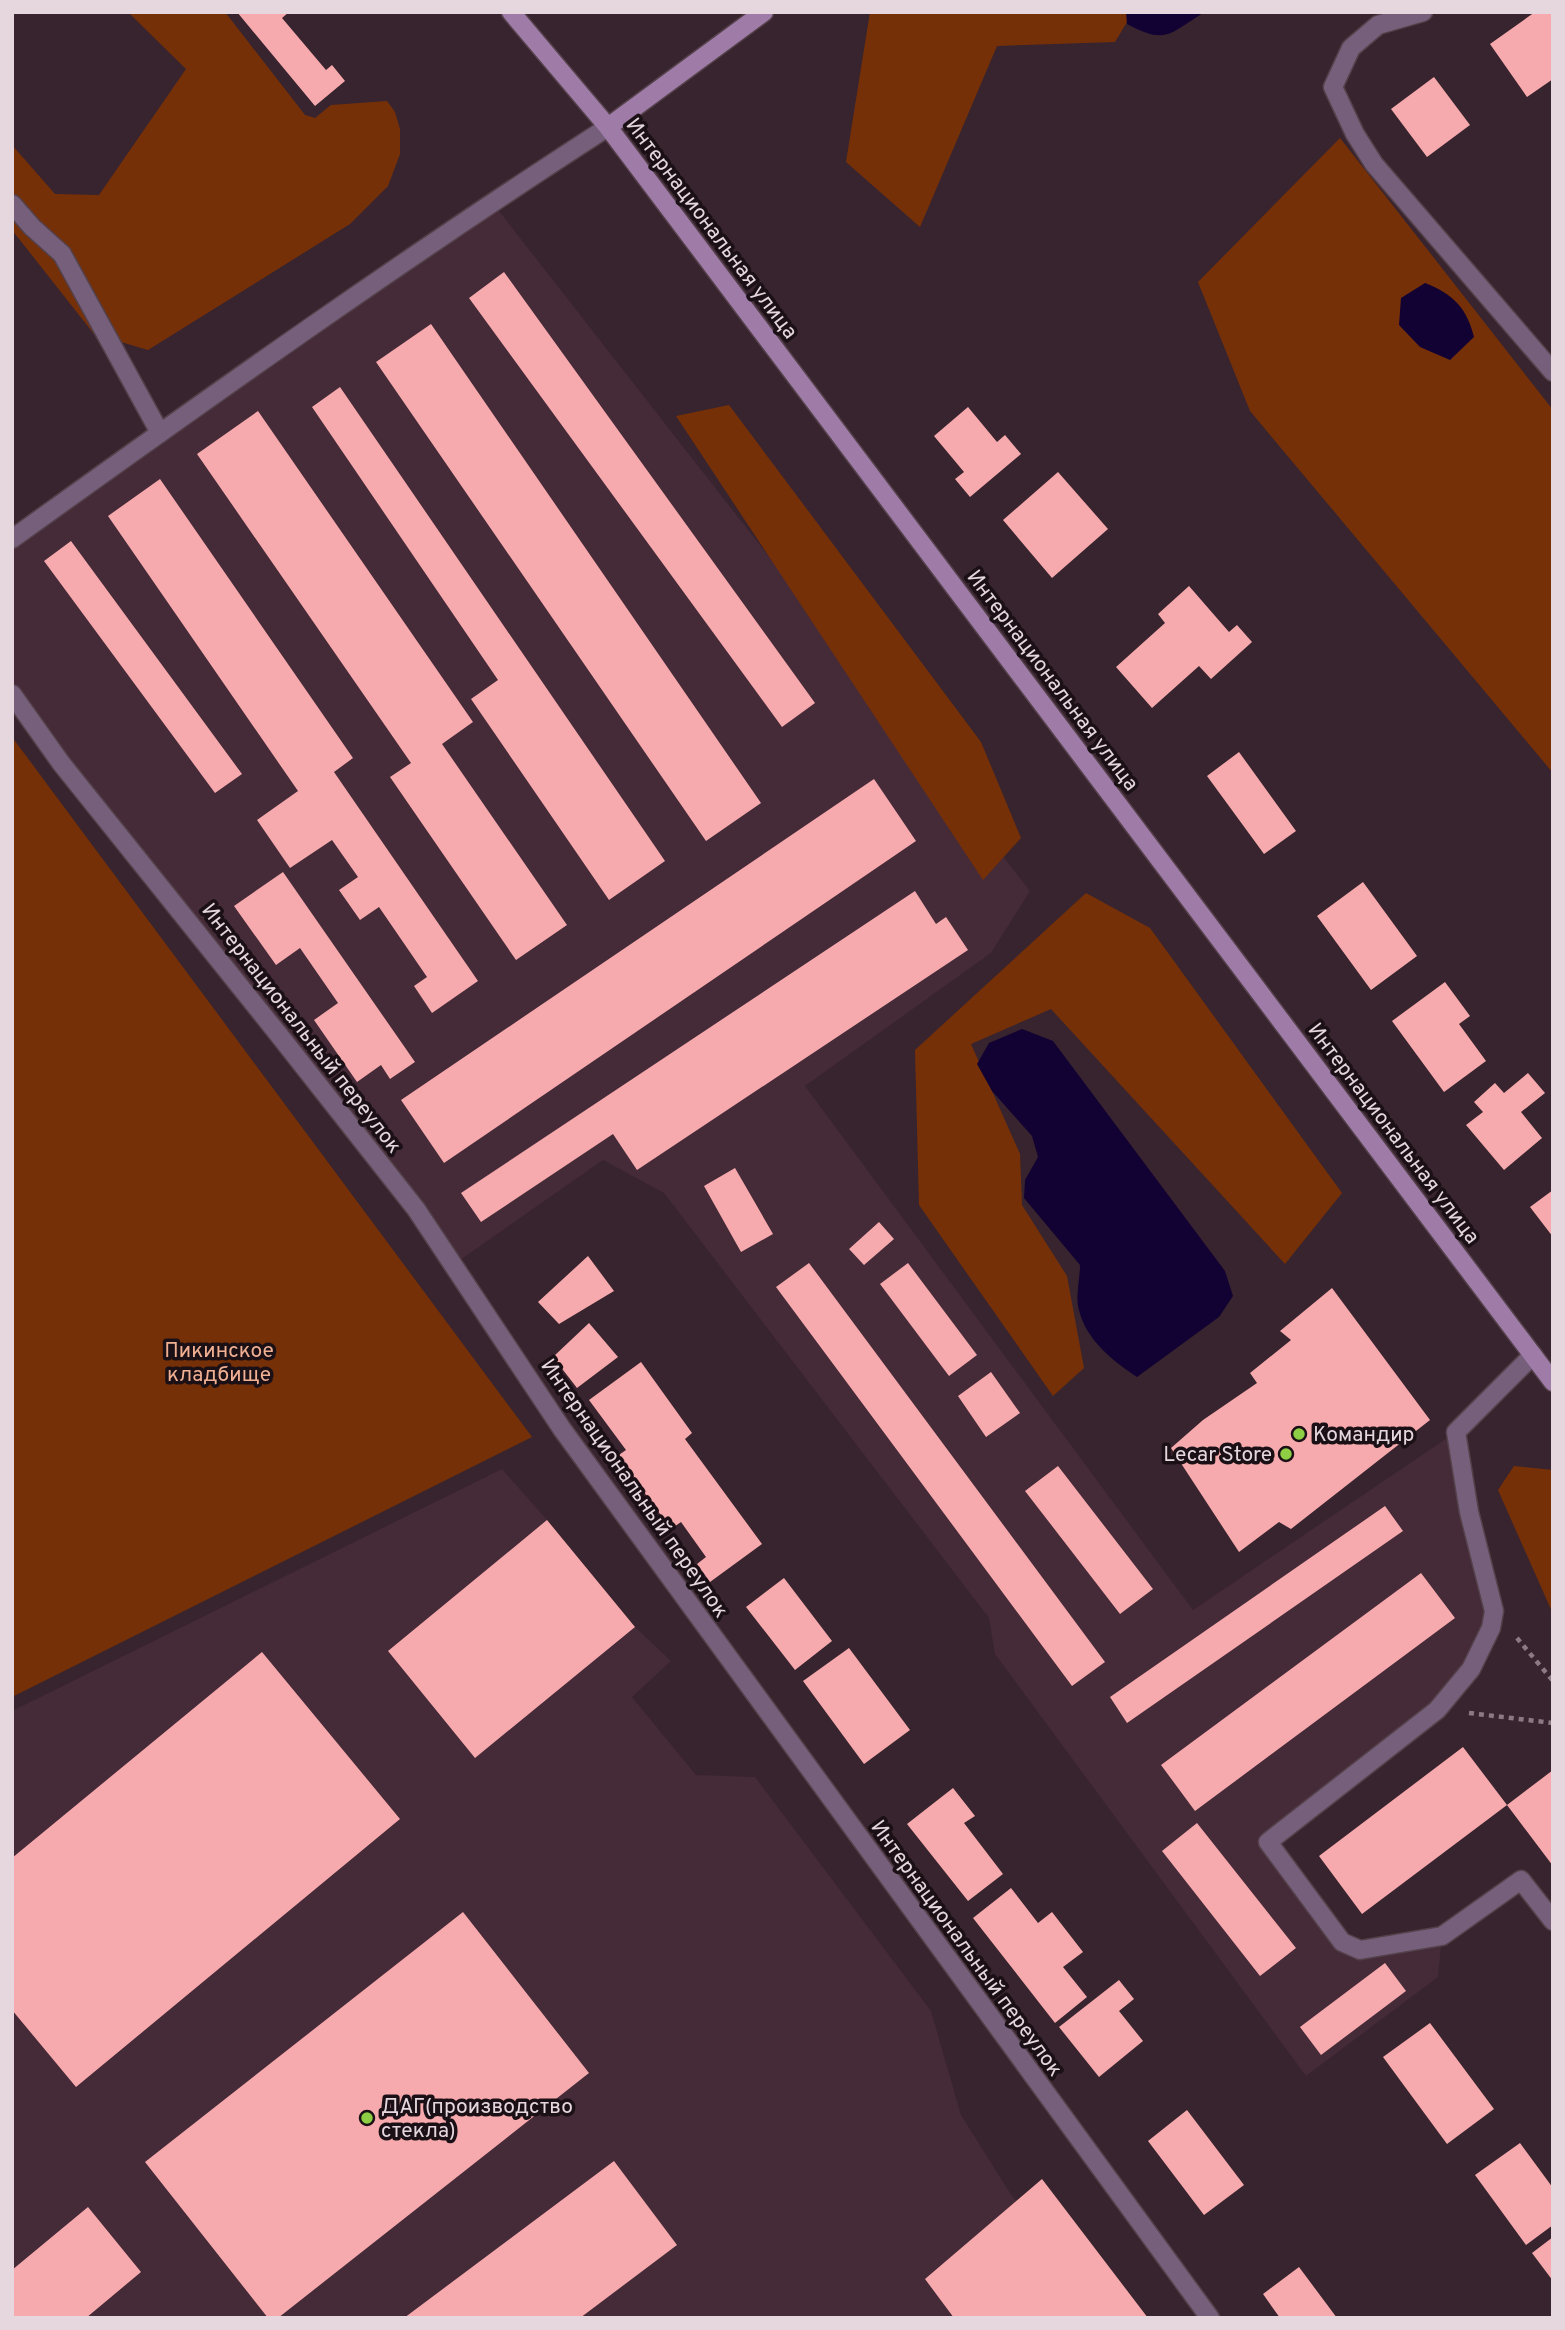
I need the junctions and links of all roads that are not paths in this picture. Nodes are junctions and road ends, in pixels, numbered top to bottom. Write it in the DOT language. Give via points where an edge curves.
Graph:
graph roads {
  1 [pos="510,12"];
  2 [pos="764,12"];
  3 [pos="1423,12"];
  4 [pos="608,127"];
  5 [pos="12,204"];
  6 [pos="1553,372"];
  7 [pos="160,433"];
  8 [pos="12,539"];
  9 [pos="12,694"];
  10 [pos="1533,1355"];
  11 [pos="1553,1382"];
  12 [pos="1553,1921"];
  13 [pos="1210,2318"];
  1 -- 4 [label="main road, Интернациональная улица"];
  2 -- 4 [label="main road"];
  3 -- 6 [label="street" via="1378,25 1351,48 1334,86 1374,164"];
  4 -- 7 [label="street"];
  4 -- 10 [label="main road, Интернациональная улица"];
  5 -- 7 [label="street" via="62,254"];
  7 -- 8 [label="street"];
  9 -- 13 [label="street, Интернациональный переулок" via="61,764 416,1209 562,1429"];
  10 -- 11 [label="main road, Интернациональная улица"];
  10 -- 12 [label="street" via="1456,1432 1469,1512 1494,1611 1491,1628 1471,1668 1437,1710 1268,1842 1342,1942 1360,1950 1442,1937 1521,1880"];
}
